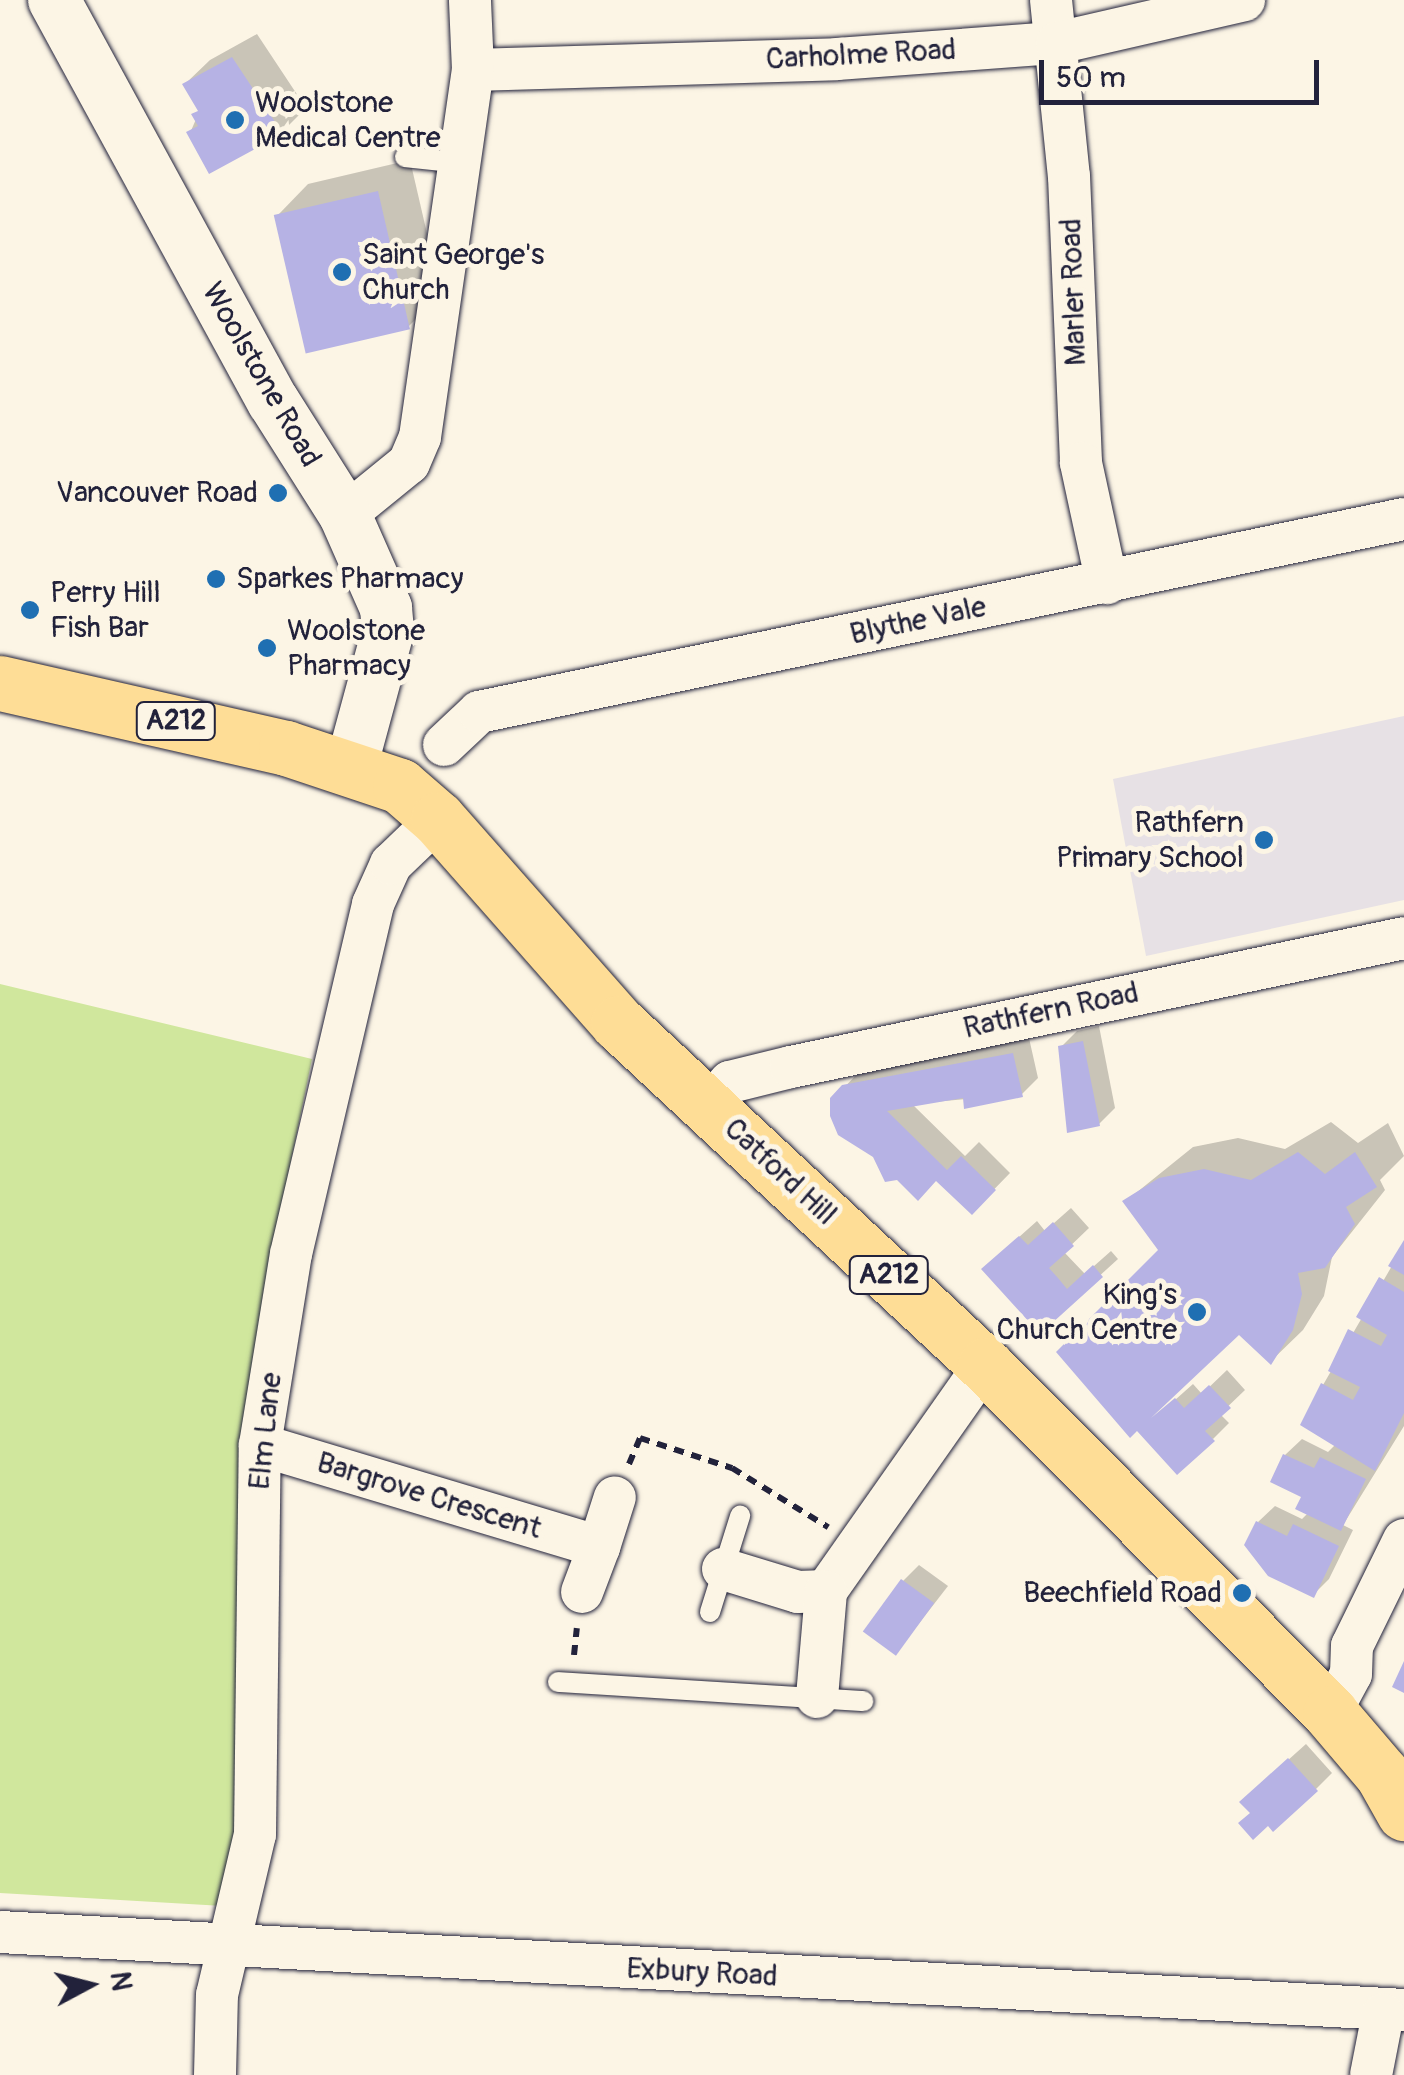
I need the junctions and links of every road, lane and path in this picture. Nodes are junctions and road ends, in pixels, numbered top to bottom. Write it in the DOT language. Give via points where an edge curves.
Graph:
graph roads {
  1 [pos="54,0"];
  2 [pos="470,0"];
  3 [pos="1050,0"];
  4 [pos="1244,0"];
  5 [pos="1057,43"];
  6 [pos="473,70"];
  7 [pos="405,157"];
  8 [pos="461,163"];
  9 [pos="344,514"];
  10 [pos="1404,520"];
  11 [pos="1107,582"];
  12 [pos="0,683"];
  13 [pos="444,745"];
  14 [pos="351,766"];
  15 [pos="438,818"];
  16 [pos="1404,938"];
  17 [pos="709,1105"];
  18 [pos="986,1365"];
  19 [pos="260,1445"];
  20 [pos="615,1497"];
  21 [pos="740,1516"];
  22 [pos="1404,1540"];
  23 [pos="599,1548"];
  24 [pos="860,1548"];
  25 [pos="723,1569"];
  26 [pos="826,1591"];
  27 [pos="582,1592"];
  28 [pos="710,1612"];
  29 [pos="573,1662"];
  30 [pos="558,1682"];
  31 [pos="817,1697"];
  32 [pos="863,1701"];
  33 [pos="1330,1713"];
  34 [pos="1404,1812"];
  35 [pos="0,1932"];
  36 [pos="230,1944"];
  37 [pos="1394,2012"];
  38 [pos="216,2075"];
  39 [pos="1371,2075"];
  1 -- 9 [label="street, Woolstone Road" via="273,401"];
  2 -- 6 [label="street"];
  3 -- 5 [label="street, Marler Road"];
  4 -- 5 [label="street, Carholme Road"];
  5 -- 6 [label="street, Carholme Road" via="837,59"];
  5 -- 11 [label="street, Marler Road" via="1075,273 1080,462"];
  6 -- 8 [label="street"];
  7 -- 8 [label="lane"];
  8 -- 9 [label="street" via="420,437 409,464"];
  9 -- 14 [label="street, Woolstone Road" via="386,608 388,631"];
  10 -- 11 [label="street, Blythe Vale"];
  11 -- 13 [label="street, Blythe Vale" via="479,712"];
  12 -- 14 [label="main road, A212"];
  14 -- 15 [label="main road, Catford Hill / A212" via="392,782"];
  15 -- 17 [label="main road, Catford Hill / A212" via="618,1023"];
  15 -- 19 [label="street, Elm Lane" via="390,864 373,904 291,1254"];
  16 -- 17 [label="street, Rathfern Road" via="791,1066 730,1082"];
  17 -- 18 [label="main road, Catford Hill / A212"];
  18 -- 24 [label="street"];
  18 -- 33 [label="main road, Catford Hill / A212"];
  19 -- 23 [label="street, Bargrove Crescent"];
  19 -- 36 [label="street, Elm Lane" via="255,1834"];
  20 -- 23 [label="street"];
  20 -- 24 [label="path" via="640,1438 732,1468"];
  21 -- 25 [label="lane"];
  22 -- 33 [label="street" via="1352,1646 1351,1674"];
  23 -- 27 [label="street"];
  24 -- 26 [label="street"];
  25 -- 26 [label="street" via="798,1592"];
  25 -- 28 [label="lane"];
  26 -- 31 [label="street"];
  27 -- 29 [label="path"];
  30 -- 31 [label="lane"];
  31 -- 32 [label="lane"];
  33 -- 34 [label="main road, Catford Hill / A212" via="1382,1774"];
  35 -- 36 [label="street, Exbury Road"];
  36 -- 37 [label="street, Exbury Road"];
  36 -- 38 [label="street, Elm Lane" via="217,1995"];
  37 -- 39 [label="street"];
}
